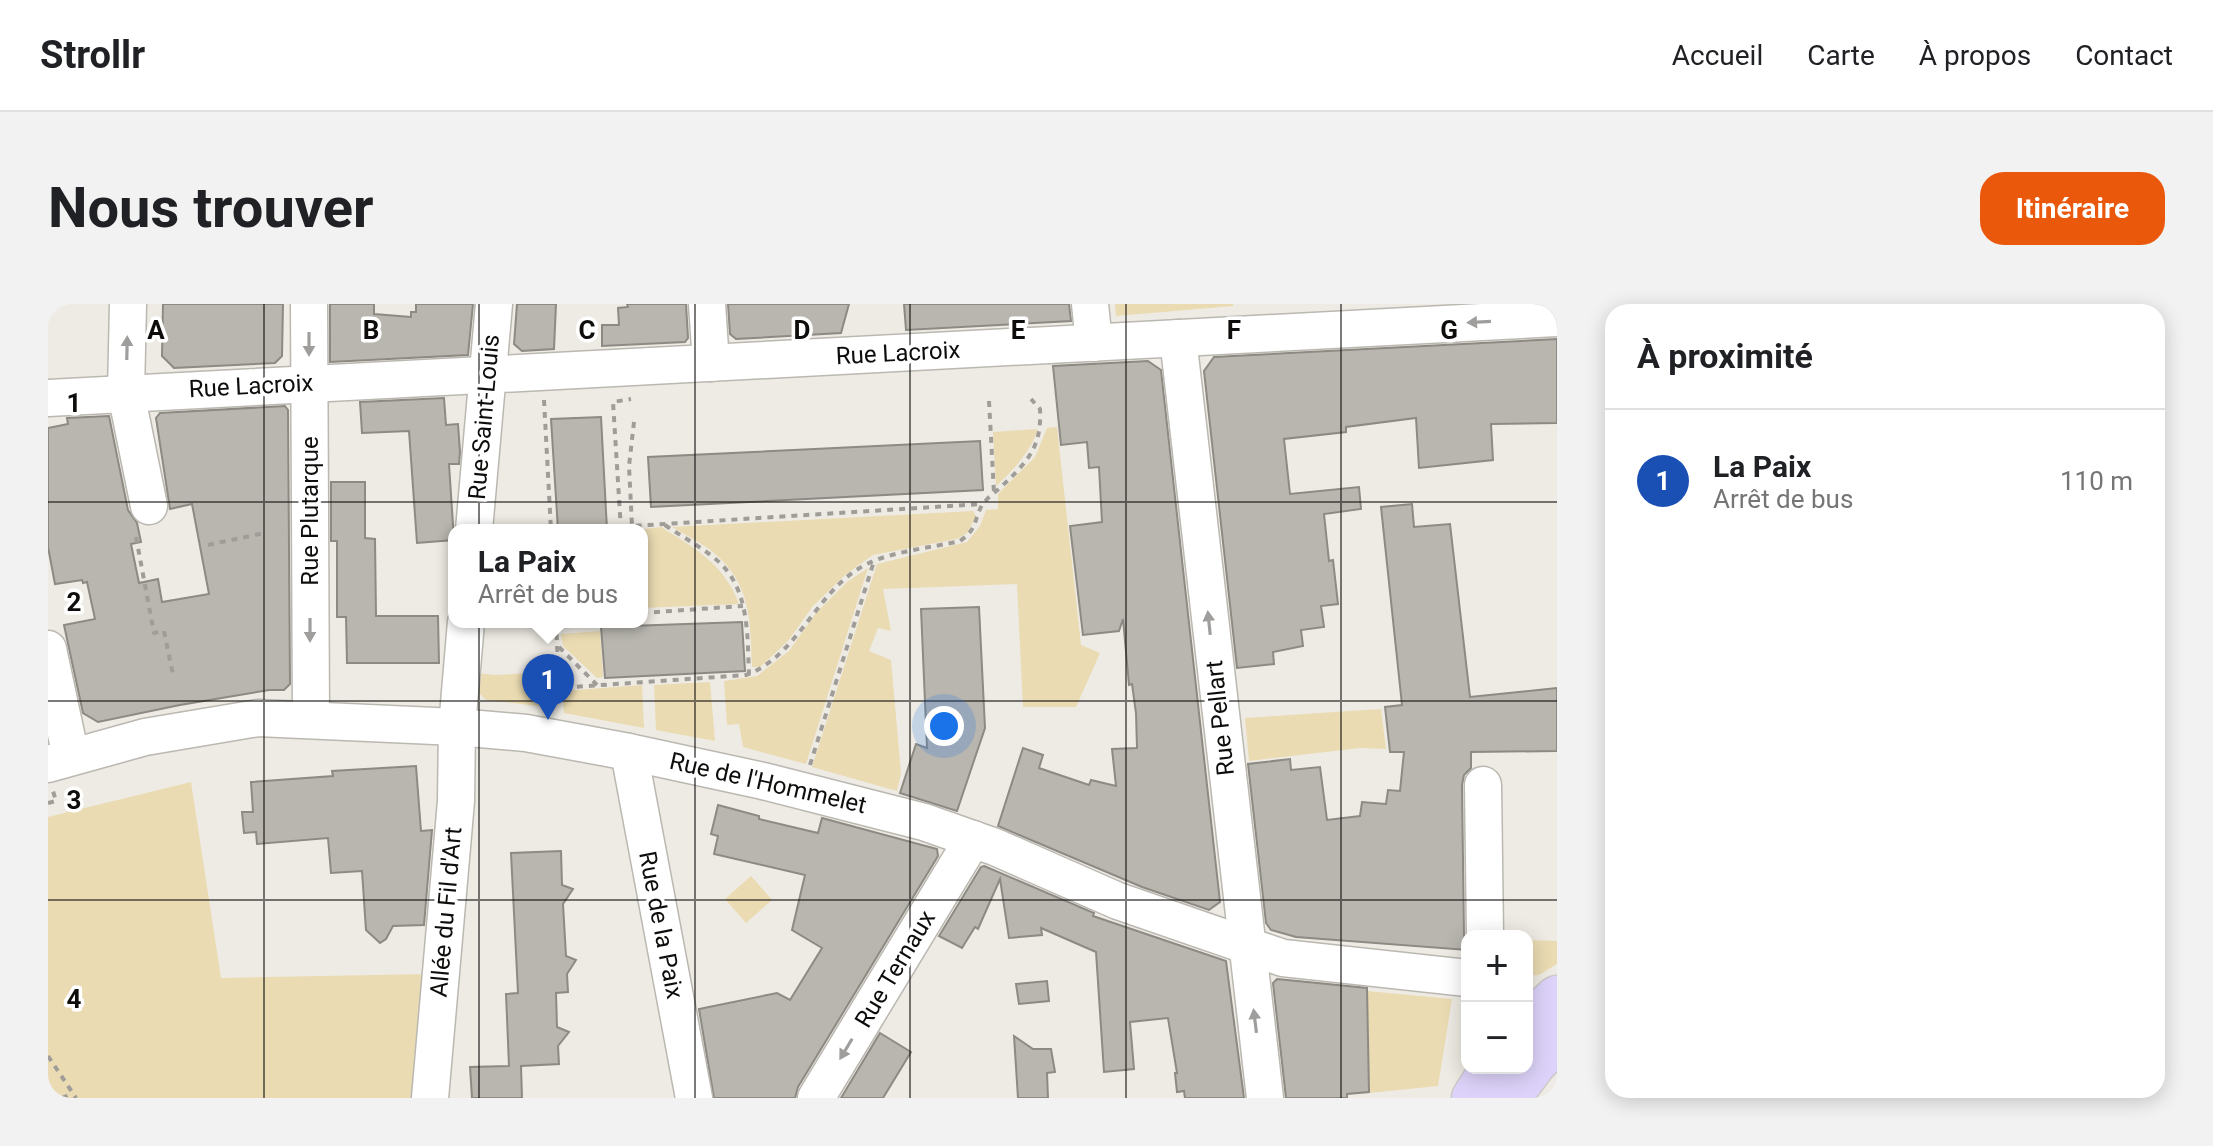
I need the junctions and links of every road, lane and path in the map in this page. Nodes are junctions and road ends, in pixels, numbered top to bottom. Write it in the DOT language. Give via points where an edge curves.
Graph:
graph roads {
  1 [pos="128,304"];
  2 [pos="309,304"];
  3 [pos="494,304"];
  4 [pos="707,304"];
  5 [pos="1090,304"];
  6 [pos="1544,314"];
  7 [pos="1260,319"];
  8 [pos="1178,338"];
  9 [pos="1094,343"];
  10 [pos="711,363"];
  11 [pos="525,372"];
  12 [pos="488,374"];
  13 [pos="309,384"];
  14 [pos="126,393"];
  15 [pos="48,398"];
  16 [pos="633,399"];
  17 [pos="1031,399"];
  18 [pos="989,401"];
  19 [pos="634,422"];
  20 [pos="994,493"];
  21 [pos="982,504"];
  22 [pos="142,522"];
  23 [pos="475,524"];
  24 [pos="551,524"];
  25 [pos="621,524"];
  26 [pos="632,524"];
  27 [pos="664,525"];
  28 [pos="648,526"];
  29 [pos="264,533"];
  30 [pos="208,545"];
  31 [pos="874,561"];
  32 [pos="744,606"];
  33 [pos="648,613"];
  34 [pos="465,628"];
  35 [pos="556,628"];
  36 [pos="557,645"];
  37 [pos="48,649"];
  38 [pos="749,674"];
  39 [pos="173,675"];
  40 [pos="597,685"];
  41 [pos="311,719"];
  42 [pos="457,727"];
  43 [pos="629,752"];
  44 [pos="59,760"];
  45 [pos="1483,785"];
  46 [pos="802,790"];
  47 [pos="973,839"];
  48 [pos="1485,930"];
  49 [pos="1245,947"];
  50 [pos="1461,977"];
  51 [pos="1545,1025"];
  52 [pos="48,1056"];
  53 [pos="1557,1062"];
  54 [pos="1489,1074"];
  55 [pos="75,1096"];
  56 [pos="62,1098"];
  57 [pos="430,1098"];
  58 [pos="694,1098"];
  59 [pos="816,1098"];
  60 [pos="1265,1098"];
  61 [pos="1474,1098"];
  62 [pos="1508,1098"];
  63 [pos="1531,1098"];
  14 -- 1 [label="street, one-way"];
  2 -- 13 [label="street, Rue Plutarque, one-way"];
  3 -- 12 [label="street, Rue Saint-Louis"];
  4 -- 10 [label="street"];
  5 -- 9 [label="street"];
  6 -- 7 [label="street, Rue Lacroix, one-way"];
  7 -- 8 [label="street, Rue Lacroix"];
  8 -- 9 [label="street, Rue Lacroix"];
  49 -- 8 [label="street, Rue Pellart, one-way"];
  9 -- 10 [label="street, Rue Lacroix"];
  10 -- 11 [label="street, Rue Lacroix"];
  11 -- 12 [label="street, Rue Lacroix"];
  11 -- 24 [label="path" via="526,389 543,388"];
  12 -- 13 [label="street, Rue Lacroix"];
  12 -- 23 [label="street, Rue Saint-Louis"];
  13 -- 14 [label="street, Rue Lacroix"];
  13 -- 41 [label="street, Rue Plutarque, one-way"];
  14 -- 15 [label="street, Rue Lacroix"];
  14 -- 22 [label="street"];
  16 -- 25 [label="path" via="613,402"];
  17 -- 20 [label="path" via="1040,409 1036,448"];
  18 -- 20 [label="path"];
  19 -- 26 [label="path" via="629,466"];
  20 -- 21 [label="path"];
  21 -- 27 [label="path"];
  21 -- 31 [label="path" via="972,533 960,541"];
  22 -- 39 [label="path" via="154,633 164,631"];
  27 -- 28 [label="path"];
  27 -- 32 [label="path" via="716,559"];
  29 -- 30 [label="path"];
  31 -- 38 [label="path" via="848,577 788,646"];
  31 -- 46 [label="path"];
  32 -- 33 [label="path"];
  32 -- 38 [label="path"];
  34 -- 42 [label="street"];
  35 -- 36 [label="path"];
  36 -- 40 [label="path"];
  36 -- 40 [label="path" via="559,688"];
  37 -- 44 [label="street"];
  38 -- 40 [label="path"];
  41 -- 42 [label="street, Rue de l'Hommelet"];
  41 -- 44 [label="street, Rue de l'Hommelet" via="246,719 145,737"];
  42 -- 43 [label="street, Rue de l'Hommelet"];
  42 -- 57 [label="street, Allée du Fil d'Art" via="456,801"];
  43 -- 46 [label="street, Rue de l'Hommelet"];
  43 -- 58 [label="street, Rue de la Paix"];
  45 -- 48 [label="street"];
  46 -- 47 [label="street, Rue de l'Hommelet"];
  47 -- 49 [label="street, Rue de l'Hommelet" via="1092,891"];
  47 -- 59 [label="street, Rue Ternaux, one-way"];
  49 -- 50 [label="street, Rue de l'Hommelet" via="1307,962"];
  60 -- 49 [label="street, Rue Pellart, one-way"];
  51 -- 62 [label="main road" via="1534,1063"];
  52 -- 55 [label="path"];
  53 -- 63 [label="street"];
  54 -- 61 [label="main road"];
  55 -- 56 [label="path"];
}
